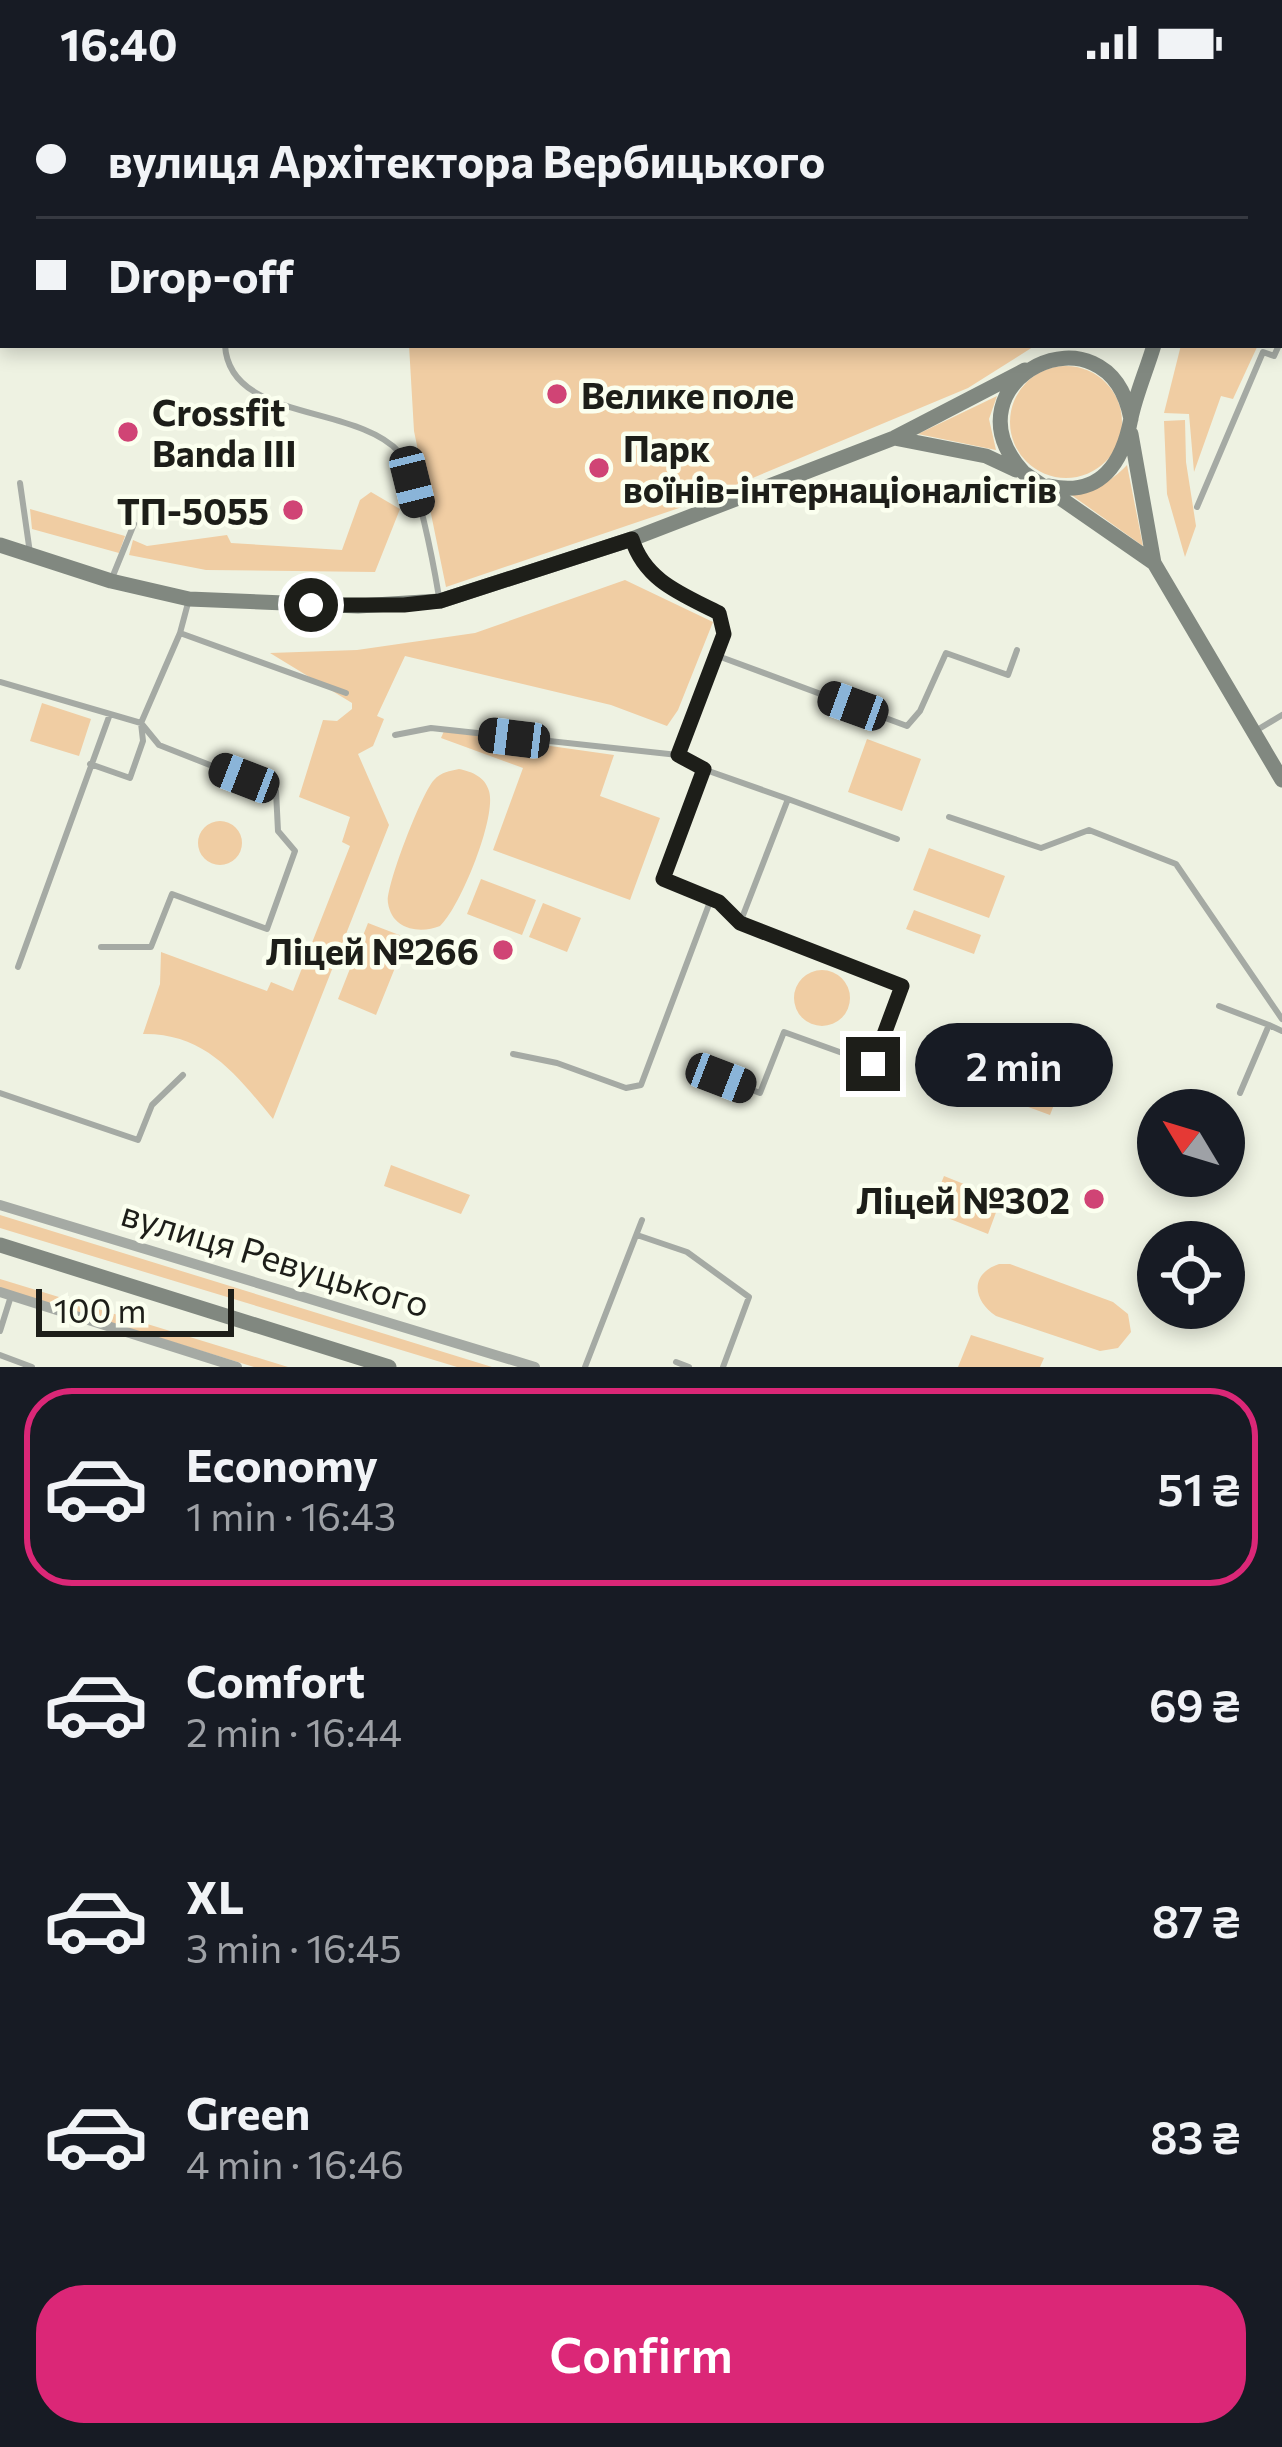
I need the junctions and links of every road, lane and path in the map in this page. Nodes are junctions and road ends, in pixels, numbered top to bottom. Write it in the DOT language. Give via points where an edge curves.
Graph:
graph roads {
  1 [pos="225,348"];
  2 [pos="1057,348"];
  3 [pos="1153,348"];
  4 [pos="1278,348"];
  5 [pos="1031,366"];
  6 [pos="1131,427"];
  7 [pos="894,438"];
  8 [pos="1024,473"];
  9 [pos="20,483"];
  10 [pos="1039,483"];
  11 [pos="1197,507"];
  12 [pos="134,524"];
  13 [pos="632,539"];
  14 [pos="0,545"];
  15 [pos="31,556"];
  16 [pos="1154,563"];
  17 [pos="111,581"];
  18 [pos="189,599"];
  19 [pos="440,601"];
  20 [pos="180,633"];
  21 [pos="1017,650"];
  22 [pos="718,656"];
  23 [pos="0,682"];
  24 [pos="346,693"];
  25 [pos="110,714"];
  26 [pos="1282,715"];
  27 [pos="141,723"];
  28 [pos="1254,732"];
  29 [pos="395,735"];
  30 [pos="678,755"];
  31 [pos="90,764"];
  32 [pos="704,769"];
  33 [pos="1282,780"];
  34 [pos="788,800"];
  35 [pos="949,817"];
  36 [pos="897,839"];
  37 [pos="711,898"];
  38 [pos="740,923"];
  39 [pos="101,947"];
  40 [pos="18,967"];
  41 [pos="1219,1006"];
  42 [pos="1282,1018"];
  43 [pos="1269,1025"];
  44 [pos="1282,1031"];
  45 [pos="513,1054"];
  46 [pos="183,1076"];
  47 [pos="721,1078"];
  48 [pos="1242,1089"];
  49 [pos="0,1093"];
  50 [pos="0,1204"];
  51 [pos="642,1220"];
  52 [pos="637,1235"];
  53 [pos="3,1248"];
  54 [pos="6,1294"];
  55 [pos="0,1331"];
  56 [pos="0,1355"];
  57 [pos="676,1362"];
  58 [pos="221,1365"];
  59 [pos="32,1367"];
  60 [pos="237,1367"];
  61 [pos="389,1367"];
  62 [pos="535,1367"];
  63 [pos="585,1367"];
  64 [pos="689,1367"];
  65 [pos="723,1367"];
  1 -- 19 [label="lane" via="244,386 360,427 400,453"];
  2 -- 5 [label="street"];
  3 -- 6 [label="street"];
  4 -- 11 [label="lane" via="1274,356 1263,352"];
  5 -- 6 [label="street" via="1063,358 1096,365 1120,387"];
  5 -- 7 [label="street"];
  5 -- 8 [label="street" via="1007,393 1000,428"];
  6 -- 10 [label="street" via="1122,456 1095,482"];
  6 -- 16 [label="street"];
  7 -- 8 [label="street" via="986,456"];
  7 -- 13 [label="street"];
  8 -- 10 [label="street"];
  9 -- 15 [label="lane"];
  10 -- 16 [label="street"];
  12 -- 17 [label="lane"];
  13 -- 19 [label="street"];
  13 -- 22 [label="lane" via="638,560 665,586 719,613"];
  14 -- 15 [label="street"];
  15 -- 17 [label="street"];
  16 -- 28 [label="street"];
  17 -- 18 [label="street"];
  18 -- 19 [label="street"];
  18 -- 20 [label="lane"];
  20 -- 24 [label="lane"];
  20 -- 27 [label="lane"];
  21 -- 22 [label="lane" via="1008,675 946,653 907,726"];
  22 -- 30 [label="lane"];
  23 -- 25 [label="lane"];
  25 -- 27 [label="lane"];
  25 -- 31 [label="lane"];
  26 -- 28 [label="lane"];
  27 -- 31 [label="lane" via="130,778"];
  27 -- 39 [label="lane" via="159,745 277,791 278,831 296,851 267,929 172,894 152,947"];
  28 -- 33 [label="street"];
  29 -- 30 [label="lane" via="431,728"];
  30 -- 32 [label="lane"];
  31 -- 40 [label="lane"];
  32 -- 34 [label="lane"];
  32 -- 37 [label="lane" via="663,879"];
  34 -- 36 [label="lane"];
  34 -- 38 [label="lane"];
  35 -- 42 [label="lane" via="1041,848 1089,830 1176,864"];
  37 -- 38 [label="lane"];
  37 -- 45 [label="lane" via="641,1085 626,1088"];
  38 -- 47 [label="lane" via="902,986 873,1064 784,1032 760,1093"];
  41 -- 43 [label="lane"];
  43 -- 44 [label="lane"];
  43 -- 48 [label="lane"];
  46 -- 49 [label="lane" via="152,1105 138,1140"];
  50 -- 62 [label="street, вулиця Ревуцького"];
  51 -- 52 [label="lane"];
  52 -- 63 [label="lane"];
  52 -- 65 [label="lane" via="687,1252 749,1297"];
  53 -- 61 [label="street, вулиця Ревуцького"];
  54 -- 55 [label="lane"];
  54 -- 58 [label="street"];
  56 -- 59 [label="lane"];
  57 -- 64 [label="lane"];
  58 -- 60 [label="street"];
}
